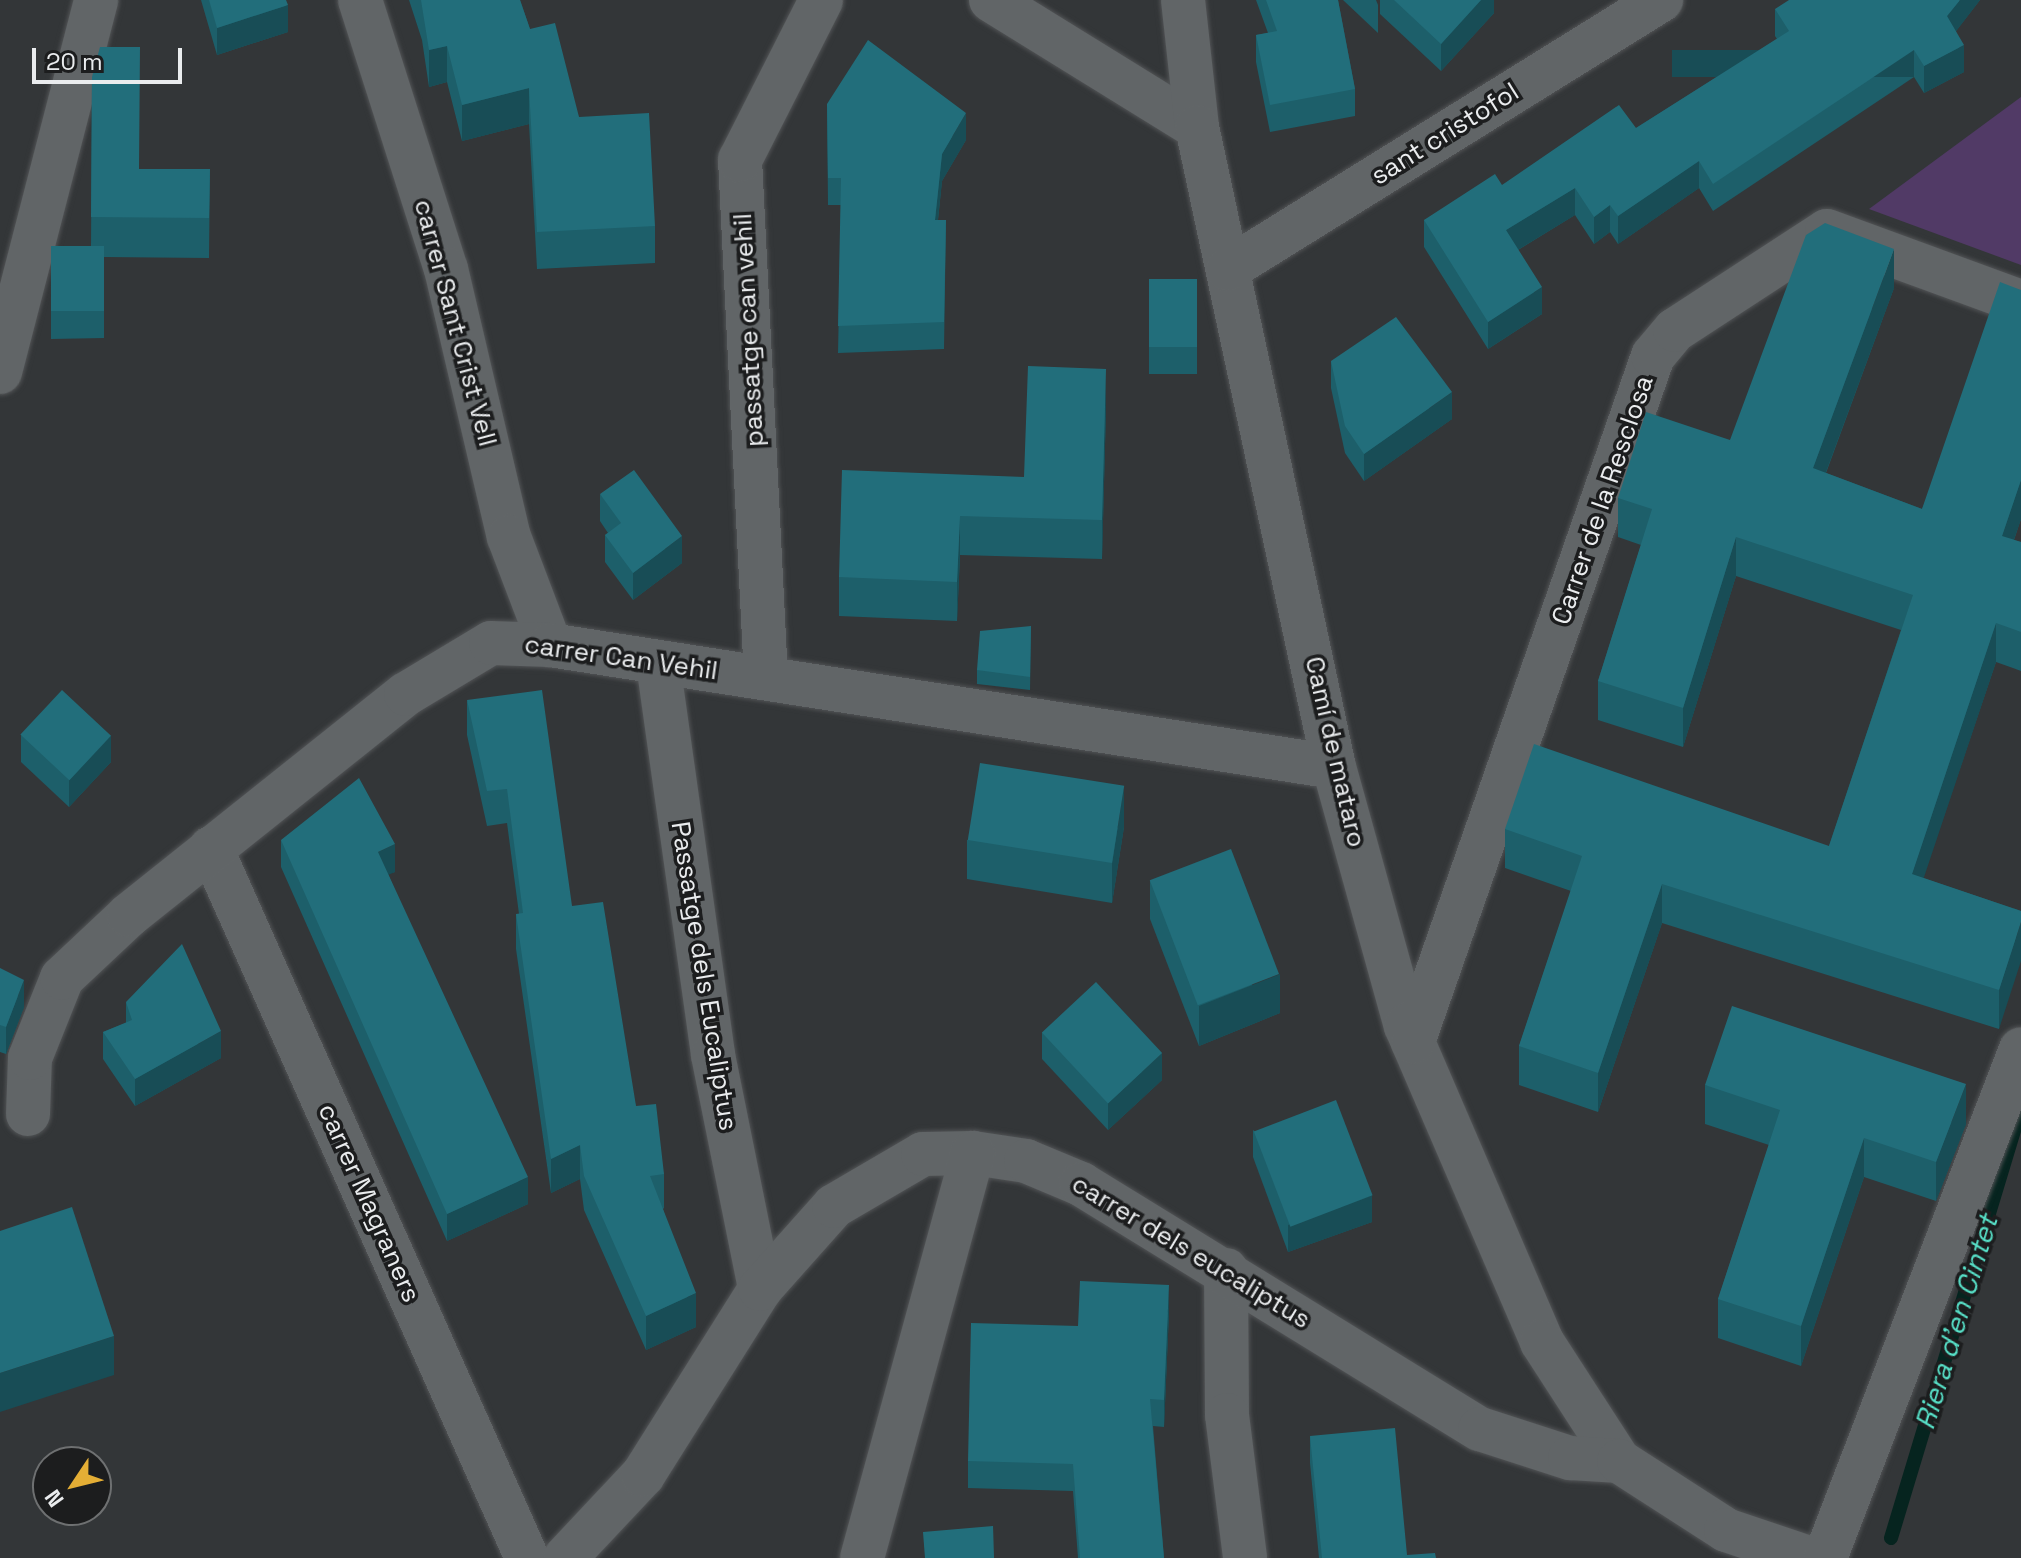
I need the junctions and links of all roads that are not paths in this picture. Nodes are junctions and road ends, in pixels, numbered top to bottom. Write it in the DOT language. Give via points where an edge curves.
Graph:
graph roads {
  1 [pos="96,0"];
  2 [pos="360,0"];
  3 [pos="821,0"];
  4 [pos="991,0"];
  5 [pos="1183,0"];
  6 [pos="1661,0"];
  7 [pos="1197,127"];
  8 [pos="1228,269"];
  9 [pos="2021,302"];
  10 [pos="0,372"];
  11 [pos="550,645"];
  12 [pos="658,663"];
  13 [pos="766,678"];
  14 [pos="1334,767"];
  15 [pos="211,848"];
  16 [pos="1413,1042"];
  17 [pos="2021,1049"];
  18 [pos="28,1114"];
  19 [pos="973,1153"];
  20 [pos="1226,1270"];
  21 [pos="760,1289"];
  22 [pos="1619,1461"];
  23 [pos="527,1558"];
  24 [pos="565,1558"];
  25 [pos="862,1558"];
  26 [pos="1245,1558"];
  27 [pos="1809,1558"];
  28 [pos="1825,1558"];
  1 -- 10 [label="street"];
  2 -- 11 [label="street, carrer Sant Crist Vell" via="446,269 509,537"];
  3 -- 13 [label="street, passatge can vehil" via="740,160"];
  4 -- 7 [label="street"];
  5 -- 7 [label="street, Camí de mataro"];
  6 -- 8 [label="street, sant cristofol"];
  7 -- 8 [label="street, Camí de mataro"];
  8 -- 14 [label="street, Camí de mataro"];
  9 -- 16 [label="street, Carrer de la Resclosa" via="1827,231 1675,330 1653,356"];
  11 -- 12 [label="street, carrer Can Vehil"];
  11 -- 15 [label="street, carrer Can Vehil" via="491,643 406,694"];
  12 -- 13 [label="street, carrer Can Vehil"];
  12 -- 21 [label="street, Passatge dels Eucaliptus" via="713,1055"];
  13 -- 14 [label="street, carrer Can Vehil"];
  14 -- 16 [label="street, Camí de mataro"];
  15 -- 18 [label="street, carrer Can Vehil" via="62,978 30,1058"];
  15 -- 23 [label="street, carrer Magraners"];
  16 -- 22 [label="street, Camí de mataro" via="1542,1342"];
  17 -- 28 [label="street"];
  19 -- 20 [label="street, carrer dels eucaliptus" via="1026,1161 1081,1184"];
  19 -- 21 [label="street, carrer dels eucaliptus" via="923,1154 834,1206"];
  19 -- 25 [label="street"];
  20 -- 22 [label="street, carrer dels eucaliptus" via="1480,1429 1570,1458"];
  20 -- 26 [label="street" via="1227,1415"];
  21 -- 24 [label="street, carrer dels eucaliptus" via="643,1475"];
  22 -- 27 [label="street, carrer dels eucaliptus" via="1726,1530"];
}
